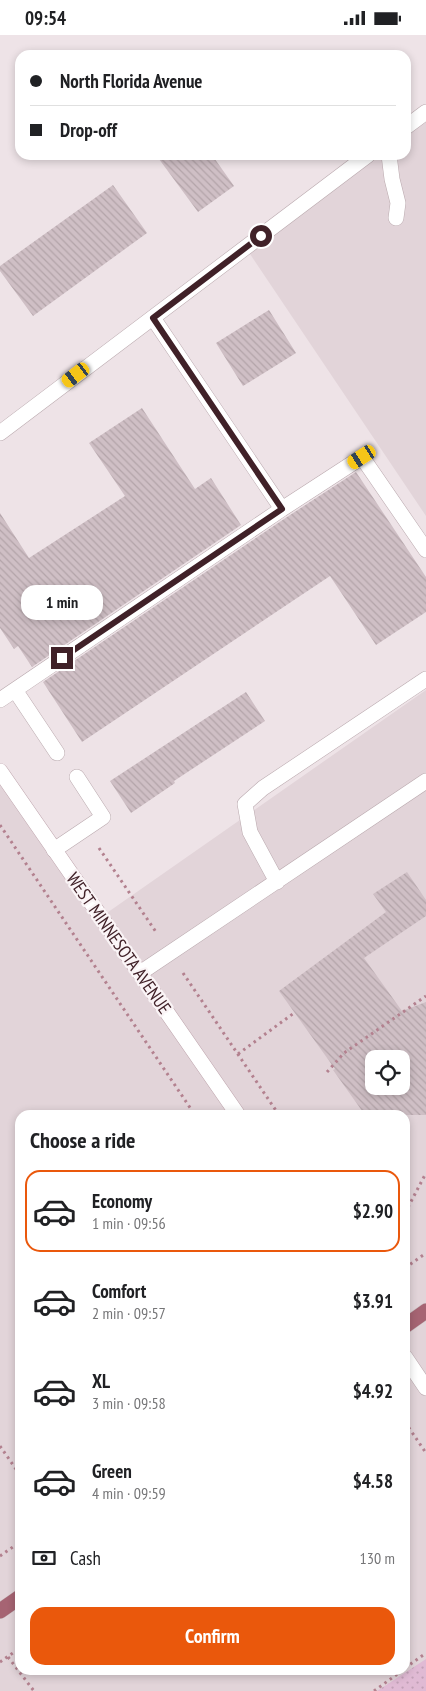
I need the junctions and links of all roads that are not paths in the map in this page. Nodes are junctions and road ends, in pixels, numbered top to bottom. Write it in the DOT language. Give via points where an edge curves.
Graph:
graph roads {
  1 [pos="426,112"];
  2 [pos="411,123"];
  3 [pos="361,160"];
  4 [pos="390,160"];
  5 [pos="396,218"];
  6 [pos="153,318"];
  7 [pos="0,433"];
  8 [pos="282,509"];
  9 [pos="426,550"];
  10 [pos="426,679"];
  11 [pos="15,690"];
  12 [pos="0,700"];
  13 [pos="57,753"];
  14 [pos="0,771"];
  15 [pos="77,777"];
  16 [pos="426,781"];
  17 [pos="54,849"];
  18 [pos="277,882"];
  19 [pos="140,973"];
  20 [pos="235,1110"];
  21 [pos="426,1311"];
  22 [pos="410,1322"];
  23 [pos="410,1364"];
  24 [pos="426,1388"];
  25 [pos="15,1600"];
  26 [pos="0,1611"];
  1 -- 2 [label="street"];
  3 -- 6 [label="street"];
  4 -- 5 [label="street" via="398,203"];
  6 -- 7 [label="street"];
  6 -- 8 [label="street"];
  8 -- 9 [label="street" via="362,457"];
  8 -- 11 [label="street"];
  10 -- 18 [label="street" via="263,788 245,804 250,832"];
  11 -- 12 [label="street"];
  11 -- 13 [label="street"];
  14 -- 17 [label="street, WEST MINNESOTA AVENUE"];
  15 -- 17 [label="street" via="103,817"];
  16 -- 18 [label="street"];
  17 -- 19 [label="street, WEST MINNESOTA AVENUE"];
  18 -- 19 [label="street"];
  19 -- 20 [label="street, WEST MINNESOTA AVENUE"];
  21 -- 22 [label="main road"];
  23 -- 24 [label="street"];
  25 -- 26 [label="main road"];
}
